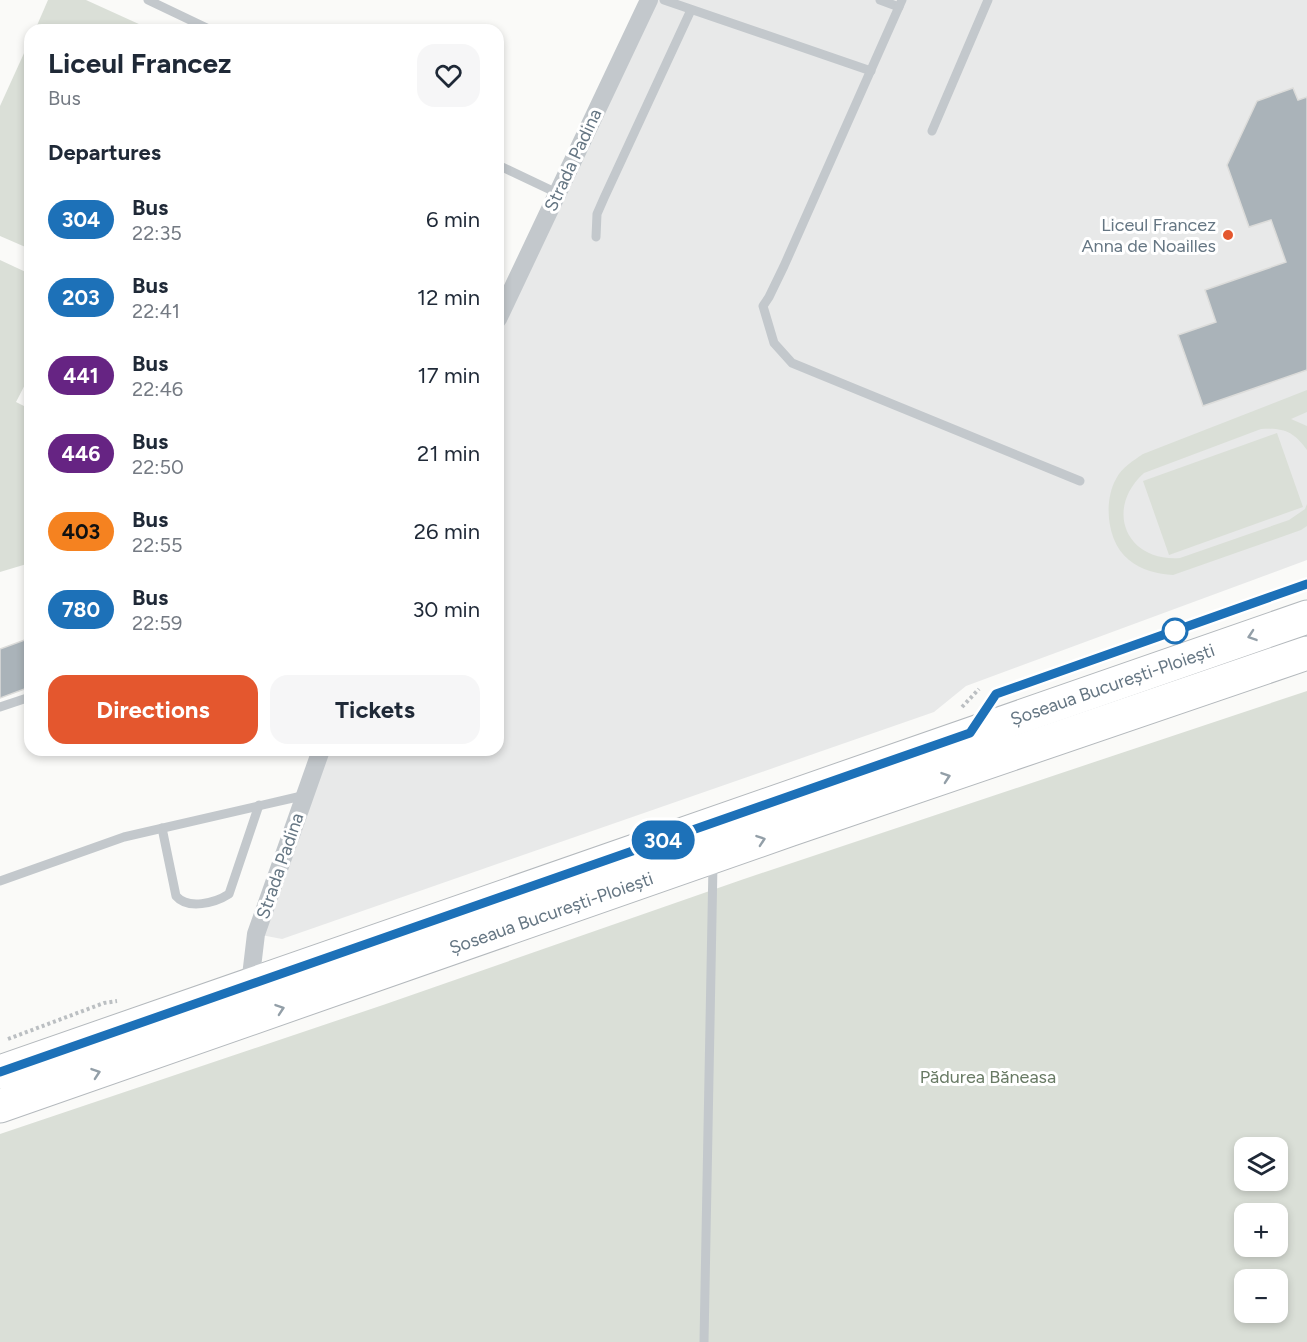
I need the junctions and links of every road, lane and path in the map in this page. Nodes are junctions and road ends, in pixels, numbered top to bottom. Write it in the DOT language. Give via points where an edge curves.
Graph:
graph roads {
  1 [pos="148,0"];
  2 [pos="649,0"];
  3 [pos="664,0"];
  4 [pos="880,0"];
  5 [pos="988,0"];
  6 [pos="901,3"];
  7 [pos="691,10"];
  8 [pos="199,24"];
  9 [pos="871,71"];
  10 [pos="932,131"];
  11 [pos="504,168"];
  12 [pos="557,194"];
  13 [pos="596,237"];
  14 [pos="504,306"];
  15 [pos="1080,481"];
  16 [pos="1307,584"];
  17 [pos="1307,617"];
  18 [pos="1307,653"];
  19 [pos="980,688"];
  20 [pos="24,699"];
  21 [pos="0,707"];
  22 [pos="965,721"];
  23 [pos="319,756"];
  24 [pos="306,795"];
  25 [pos="259,805"];
  26 [pos="162,828"];
  27 [pos="713,857"];
  28 [pos="0,881"];
  29 [pos="250,984"];
  30 [pos="123,1000"];
  31 [pos="0,1045"];
  32 [pos="0,1072"];
  33 [pos="0,1106"];
  34 [pos="704,1342"];
  1 -- 8 [label="lane"];
  2 -- 12 [label="street, Strada Padina"];
  3 -- 7 [label="lane"];
  4 -- 6 [label="lane"];
  5 -- 10 [label="lane"];
  6 -- 9 [label="lane"];
  7 -- 9 [label="lane"];
  7 -- 13 [label="lane" via="597,214"];
  9 -- 15 [label="lane" via="763,306 774,344 792,363"];
  11 -- 12 [label="lane"];
  12 -- 14 [label="street, Strada Padina"];
  16 -- 22 [label="lane" via="996,694"];
  17 -- 22 [label="highway, Șoseaua București-Ploiești, one-way"];
  27 -- 18 [label="highway, Șoseaua București-Ploiești, one-way"];
  19 -- 22 [label="path"];
  20 -- 21 [label="lane"];
  22 -- 29 [label="highway, Șoseaua București-Ploiești"];
  23 -- 24 [label="street, Strada Padina"];
  24 -- 25 [label="lane"];
  24 -- 29 [label="street, Strada Padina" via="256,934"];
  25 -- 26 [label="lane"];
  25 -- 26 [label="lane" via="229,894 217,902 186,903 176,896"];
  26 -- 28 [label="lane" via="124,837"];
  33 -- 27 [label="highway, Șoseaua București-Ploiești, one-way"];
  27 -- 34 [label="lane"];
  29 -- 32 [label="highway, Șoseaua București-Ploiești"];
  30 -- 31 [label="path" via="104,1003 14,1036"];
}
